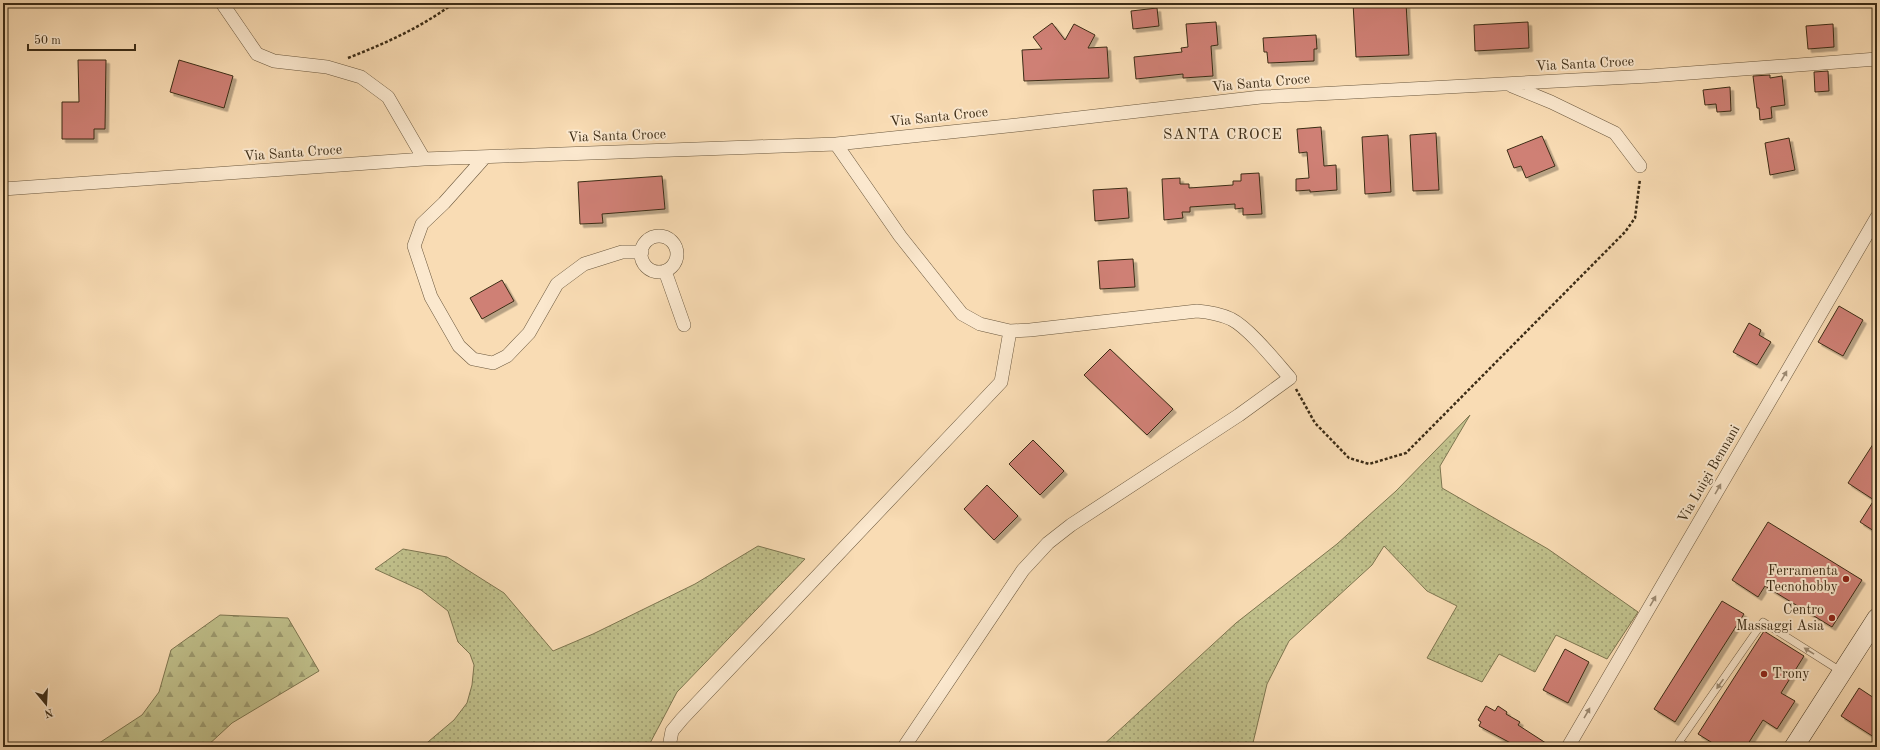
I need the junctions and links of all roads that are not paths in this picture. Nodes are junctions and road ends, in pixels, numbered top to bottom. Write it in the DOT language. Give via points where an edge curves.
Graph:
graph roads {
  1 [pos="222,3"];
  2 [pos="1877,59"];
  3 [pos="1509,84"];
  4 [pos="861,141"];
  5 [pos="836,144"];
  6 [pos="485,157"];
  7 [pos="424,159"];
  8 [pos="850,164"];
  9 [pos="1640,166"];
  10 [pos="3,189"];
  11 [pos="1877,217"];
  12 [pos="642,252"];
  13 [pos="665,271"];
  14 [pos="684,325"];
  15 [pos="1010,331"];
  16 [pos="1876,621"];
  17 [pos="1842,672"];
  18 [pos="670,747"];
  19 [pos="904,747"];
  20 [pos="1568,747"];
  21 [pos="1688,747"];
  22 [pos="1794,747"];
  1 -- 7 [label="street" via="257,54 274,61 327,67 361,77 388,97"];
  2 -- 3 [label="street, Via Santa Croce"];
  3 -- 4 [label="street, Via Santa Croce" via="1261,97"];
  3 -- 9 [label="street" via="1615,133"];
  4 -- 5 [label="street, Via Santa Croce"];
  4 -- 8 [label="street"];
  5 -- 6 [label="street, Via Santa Croce"];
  5 -- 8 [label="street"];
  6 -- 7 [label="street, Via Santa Croce"];
  6 -- 12 [label="street" via="422,224 414,246 431,297 459,346 473,359 493,363 506,356 529,333 557,284 584,264 622,252"];
  7 -- 10 [label="street, Via Santa Croce"];
  8 -- 15 [label="street" via="900,236 962,314 980,324"];
  20 -- 11 [label="street, Via Luigi Bennani, one-way"];
  12 -- 13 [label="street" via="644,264 648,268 653,271"];
  12 -- 13 [label="street" via="651,238 663,237 673,242 677,259"];
  13 -- 14 [label="street"];
  15 -- 18 [label="street" via="1001,382 682,719 672,731"];
  15 -- 19 [label="street" via="1198,311 1212,313 1232,320 1247,332 1290,378 1048,543 1023,570"];
  16 -- 17 [label="main road"];
  17 -- 21 [label="lane, one-way" via="1763,622 1680,742"];
  17 -- 22 [label="main road"];
}
